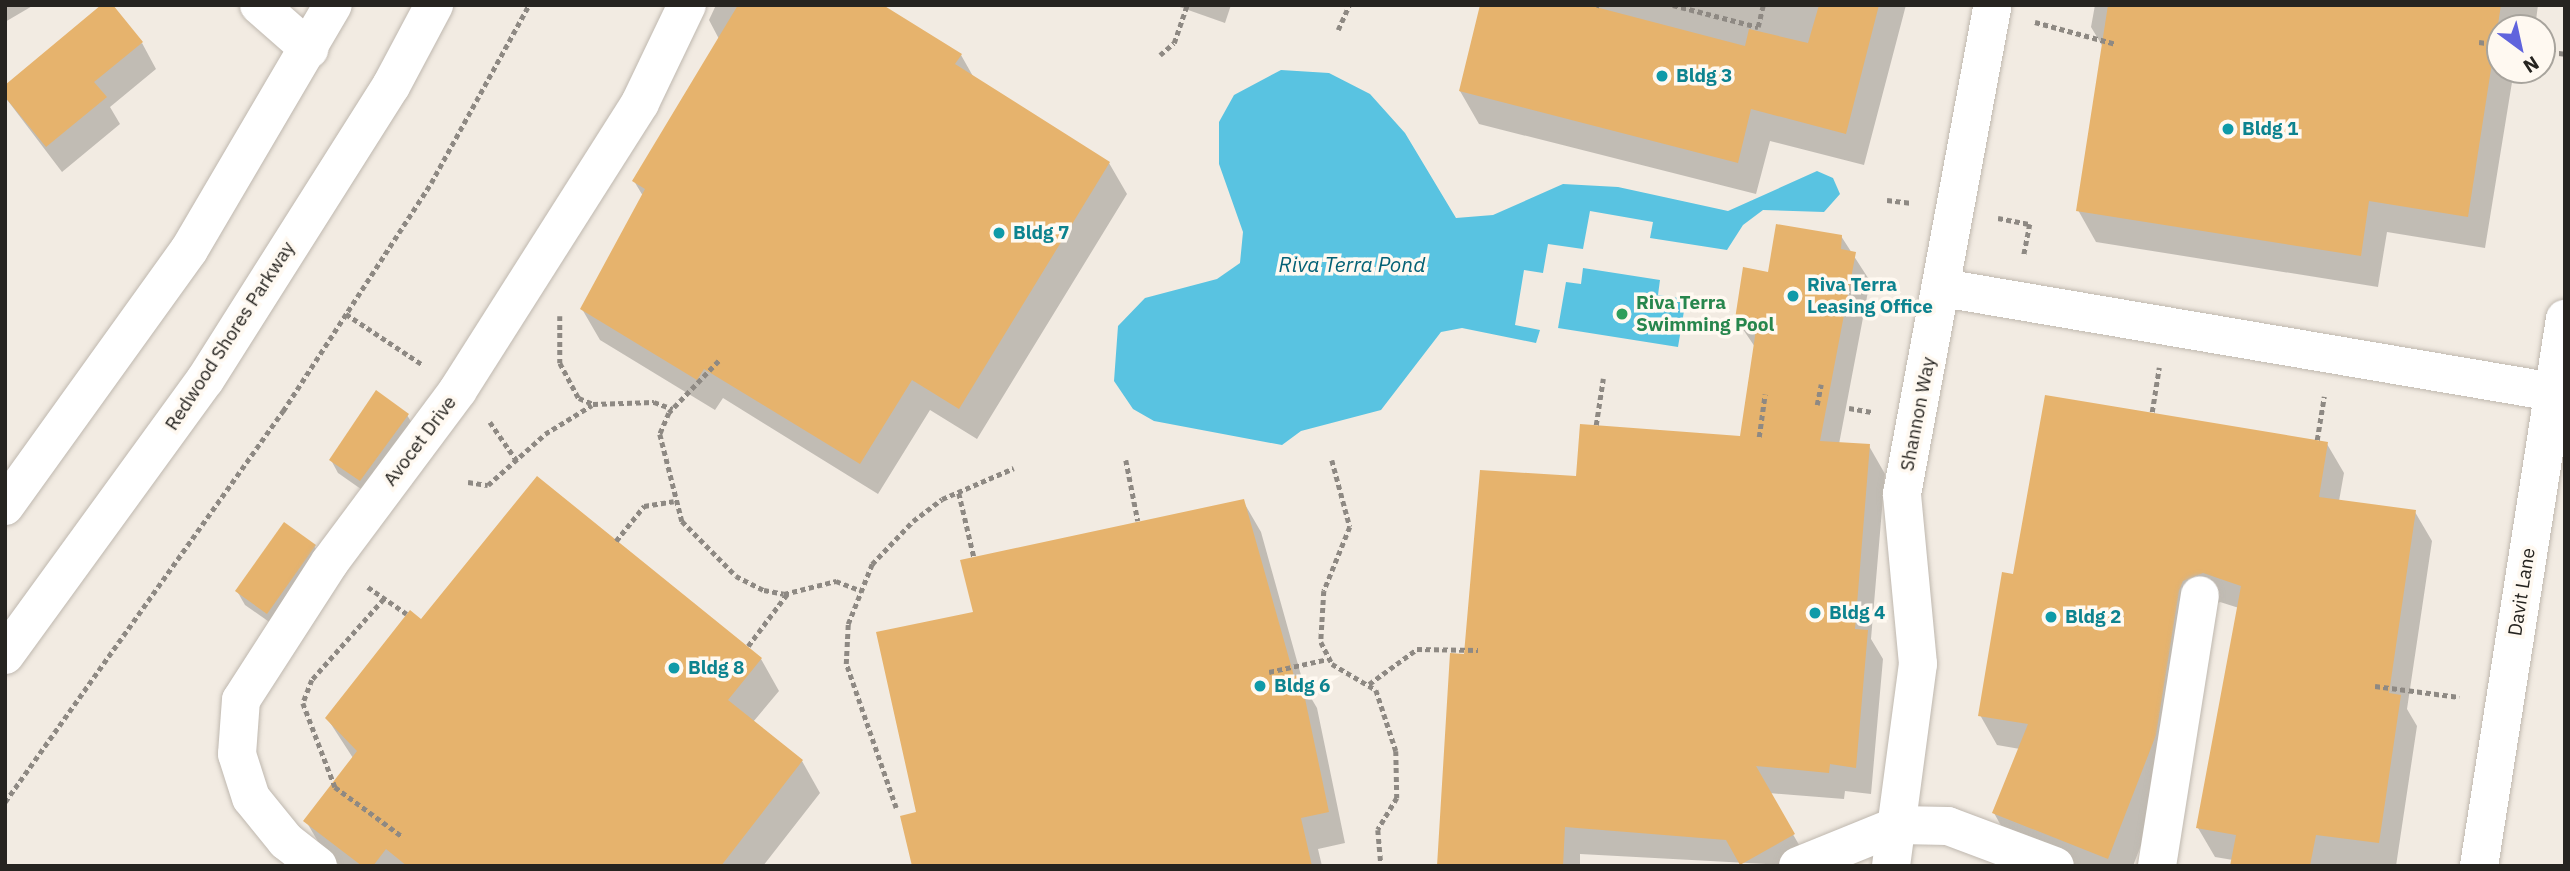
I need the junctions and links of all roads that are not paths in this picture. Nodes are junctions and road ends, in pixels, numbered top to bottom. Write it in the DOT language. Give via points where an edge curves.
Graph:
graph roads {
  1 [pos="259,5"];
  2 [pos="333,5"];
  3 [pos="434,5"];
  4 [pos="687,5"];
  5 [pos="1992,10"];
  6 [pos="309,49"];
  7 [pos="1943,288"];
  8 [pos="2565,319"];
  9 [pos="2559,393"];
  10 [pos="5,506"];
  11 [pos="2200,595"];
  12 [pos="5,654"];
  13 [pos="1899,825"];
  14 [pos="318,866"];
  15 [pos="1798,866"];
  16 [pos="1891,866"];
  17 [pos="2055,866"];
  18 [pos="2157,866"];
  19 [pos="2479,866"];
  1 -- 6 [label="street"];
  2 -- 6 [label="street"];
  3 -- 12 [label="street, Redwood Shores Parkway" via="391,86 205,380"];
  4 -- 14 [label="street, Avocet Drive" via="640,103 458,390 330,562 241,700 237,754 250,798 286,841"];
  5 -- 7 [label="street, Shannon Way"];
  6 -- 10 [label="street" via="189,250"];
  7 -- 9 [label="street"];
  7 -- 13 [label="street, Shannon Way" via="1902,494 1918,664"];
  8 -- 9 [label="street, Davit Lane"];
  9 -- 19 [label="street, Davit Lane"];
  11 -- 18 [label="street"];
  13 -- 15 [label="street"];
  13 -- 16 [label="street, Shannon Way"];
  13 -- 17 [label="street" via="1948,827"];
}
